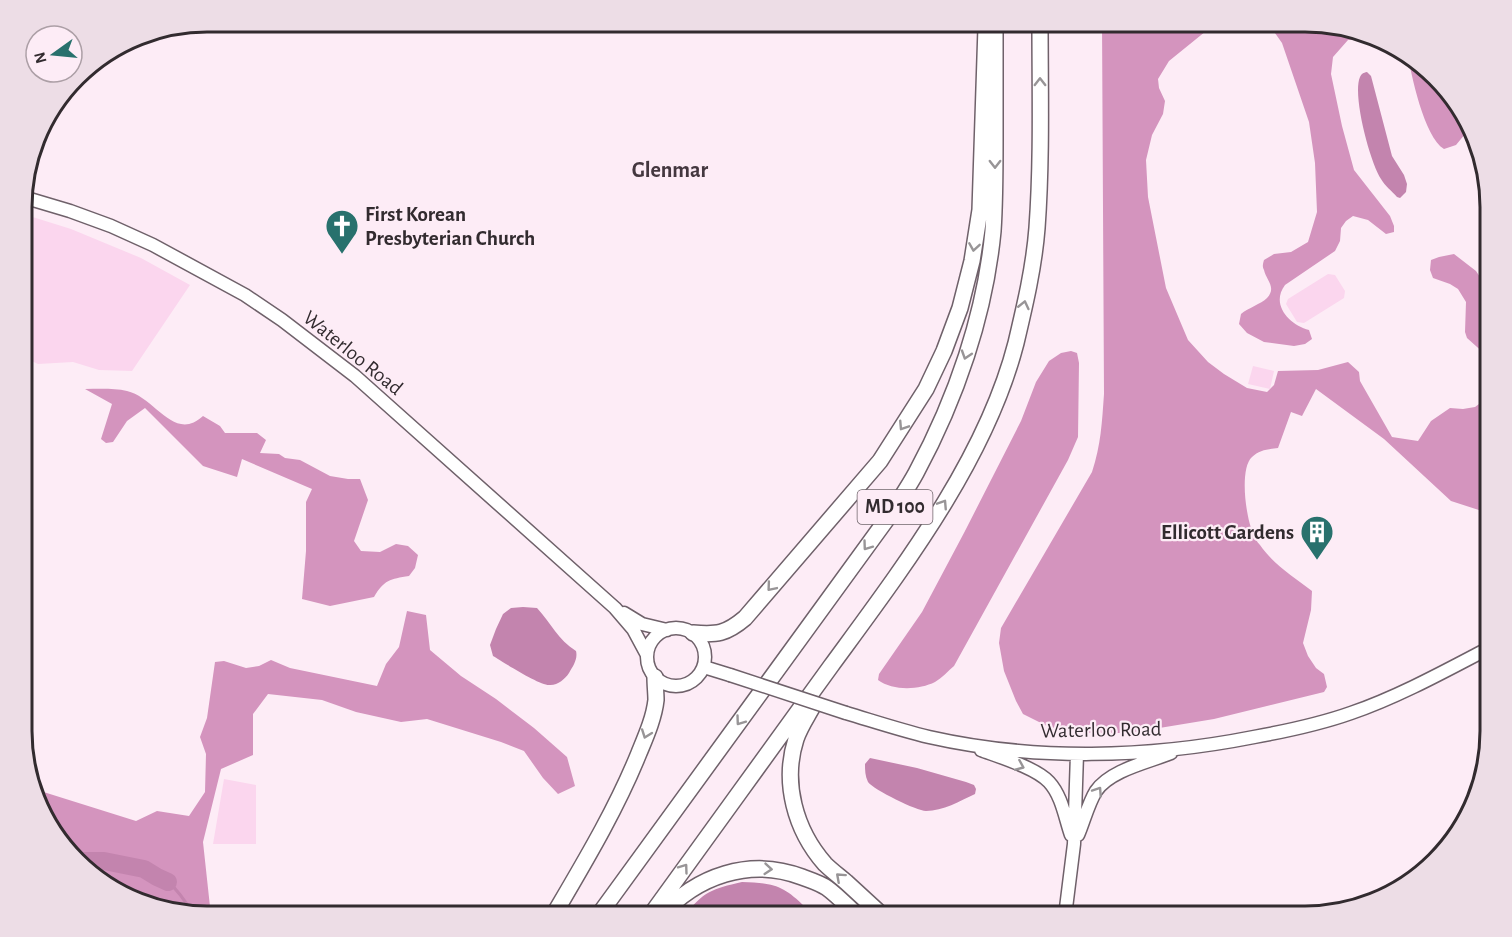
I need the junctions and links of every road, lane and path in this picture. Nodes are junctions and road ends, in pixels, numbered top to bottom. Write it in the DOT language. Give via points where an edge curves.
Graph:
graph roads {
  1 [pos="986,32"];
  2 [pos="995,32"];
  3 [pos="1040,32"];
  4 [pos="32,200"];
  5 [pos="615,608"];
  6 [pos="863,622"];
  7 [pos="667,630"];
  8 [pos="693,633"];
  9 [pos="1480,652"];
  10 [pos="647,655"];
  11 [pos="704,667"];
  12 [pos="654,677"];
  13 [pos="966,744"];
  14 [pos="1185,748"];
  15 [pos="1077,754"];
  16 [pos="1074,844"];
  17 [pos="846,905"];
  18 [pos="871,905"];
  19 [pos="1066,905"];
  20 [pos="559,906"];
  21 [pos="606,906"];
  22 [pos="658,906"];
  23 [pos="670,906"];
  1 -- 8 [label="highway, one-way" via="983,155 974,251 960,308 931,380 880,461 745,618 723,632"];
  2 -- 21 [label="highway, MD 100, one-way" via="995,171 990,252 970,340 940,426 892,512"];
  6 -- 3 [label="highway, MD 100, one-way" via="956,485 999,392 1015,345 1037,231"];
  4 -- 5 [label="main road, Waterloo Road" via="111,226 153,245 245,295 282,320 356,376"];
  5 -- 7 [label="main road, Waterloo Road" via="642,624"];
  5 -- 10 [label="main road, Waterloo Road" via="633,629"];
  18 -- 6 [label="highway, one-way" via="825,864 809,842 793,800 791,778 792,757 803,722"];
  22 -- 6 [label="highway, MD 100, one-way"];
  7 -- 8 [label="main road"];
  7 -- 10 [label="main road" via="653,639"];
  8 -- 11 [label="main road" via="704,649"];
  9 -- 14 [label="main road, Waterloo Road" via="1351,713 1280,732"];
  10 -- 12 [label="main road"];
  11 -- 12 [label="main road" via="694,681 682,686 669,686"];
  11 -- 13 [label="main road, Waterloo Road, bridge" via="910,732"];
  12 -- 20 [label="highway, one-way" via="654,712 627,783"];
  13 -- 15 [label="main road, Waterloo Road"];
  13 -- 16 [label="main road, one-way" via="1028,769 1049,782"];
  14 -- 15 [label="main road, Waterloo Road"];
  16 -- 14 [label="main road, one-way" via="1102,784 1122,772"];
  15 -- 16 [label="main road"];
  16 -- 19 [label="main road"];
  23 -- 17 [label="highway, one-way" via="723,873 758,868 776,869 810,880 827,888"];
}
